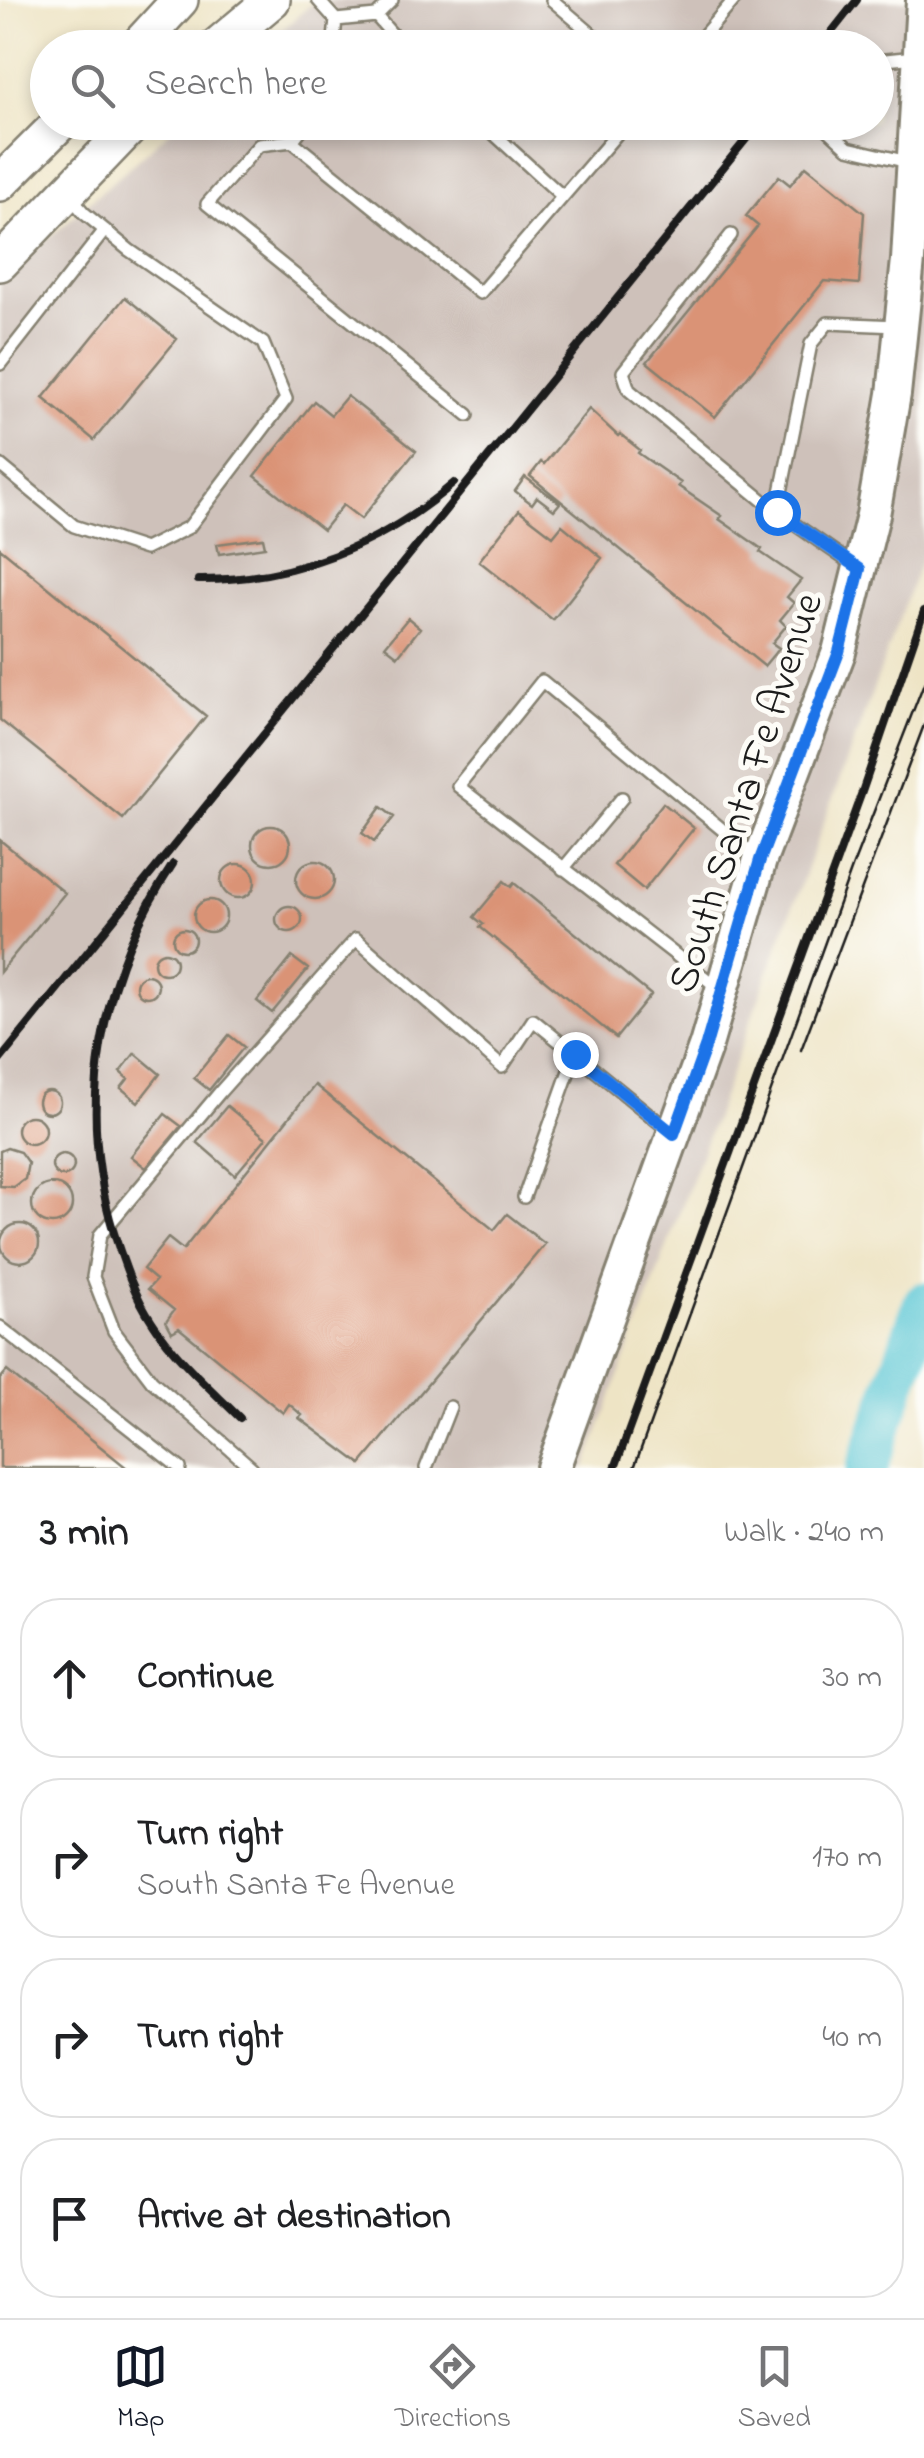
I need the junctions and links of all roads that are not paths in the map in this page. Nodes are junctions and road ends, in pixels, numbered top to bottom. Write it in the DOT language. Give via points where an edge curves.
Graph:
graph roads {
  1 [pos="180,0"];
  2 [pos="245,0"];
  3 [pos="272,0"];
  4 [pos="318,0"];
  5 [pos="392,0"];
  6 [pos="552,0"];
  7 [pos="734,0"];
  8 [pos="922,0"];
  9 [pos="376,16"];
  10 [pos="336,20"];
  11 [pos="152,30"];
  12 [pos="219,30"];
  13 [pos="236,30"];
  14 [pos="335,30"];
  15 [pos="388,30"];
  16 [pos="587,30"];
  17 [pos="708,30"];
  18 [pos="919,57"];
  19 [pos="894,59"];
  20 [pos="42,140"];
  21 [pos="119,140"];
  22 [pos="501,140"];
  23 [pos="611,140"];
  24 [pos="839,140"];
  25 [pos="292,141"];
  26 [pos="914,164"];
  27 [pos="0,182"];
  28 [pos="68,194"];
  29 [pos="562,196"];
  30 [pos="105,230"];
  31 [pos="732,235"];
  32 [pos="0,263"];
  33 [pos="902,326"];
  34 [pos="0,364"];
  35 [pos="468,415"];
  36 [pos="0,464"];
  37 [pos="777,512"];
  38 [pos="860,569"];
  39 [pos="622,798"];
  40 [pos="760,860"];
  41 [pos="563,870"];
  42 [pos="720,989"];
  43 [pos="575,1054"];
  44 [pos="674,1134"];
  45 [pos="524,1198"];
  46 [pos="0,1327"];
  47 [pos="450,1407"];
  48 [pos="180,1468"];
  49 [pos="252,1468"];
  50 [pos="426,1468"];
  51 [pos="553,1468"];
  1 -- 11 [label="main road"];
  2 -- 12 [label="main road"];
  3 -- 13 [label="main road"];
  4 -- 10 [label="lane"];
  5 -- 9 [label="lane"];
  6 -- 16 [label="lane"];
  7 -- 17 [label="lane"];
  8 -- 18 [label="main road, South Santa Fe Avenue"];
  9 -- 10 [label="lane"];
  9 -- 15 [label="lane"];
  10 -- 14 [label="lane"];
  18 -- 19 [label="lane"];
  18 -- 26 [label="main road, South Santa Fe Avenue"];
  20 -- 27 [label="main road"];
  21 -- 28 [label="main road"];
  22 -- 29 [label="lane"];
  23 -- 29 [label="lane"];
  24 -- 26 [label="lane"];
  25 -- 29 [label="lane" via="480,293"];
  25 -- 35 [label="lane" via="259,146 207,204"];
  26 -- 33 [label="main road, South Santa Fe Avenue"];
  28 -- 30 [label="lane"];
  28 -- 32 [label="main road"];
  30 -- 34 [label="lane"];
  30 -- 36 [label="lane" via="262,343 286,399 189,527 145,550 74,526"];
  31 -- 37 [label="lane" via="622,372 629,390"];
  33 -- 37 [label="lane" via="828,323 810,344"];
  33 -- 38 [label="main road, South Santa Fe Avenue"];
  37 -- 38 [label="lane"];
  38 -- 40 [label="main road, South Santa Fe Avenue" via="839,652"];
  39 -- 41 [label="lane"];
  40 -- 41 [label="lane" via="542,681 458,786"];
  40 -- 42 [label="main road, South Santa Fe Avenue"];
  41 -- 42 [label="lane"];
  42 -- 44 [label="main road, South Santa Fe Avenue"];
  43 -- 44 [label="lane"];
  43 -- 45 [label="lane"];
  43 -- 49 [label="lane" via="533,1020 502,1067 356,939 110,1222 100,1236 93,1276 114,1330 152,1380"];
  44 -- 51 [label="main road, South Santa Fe Avenue"];
  46 -- 48 [label="lane"];
  47 -- 50 [label="lane"];
}
